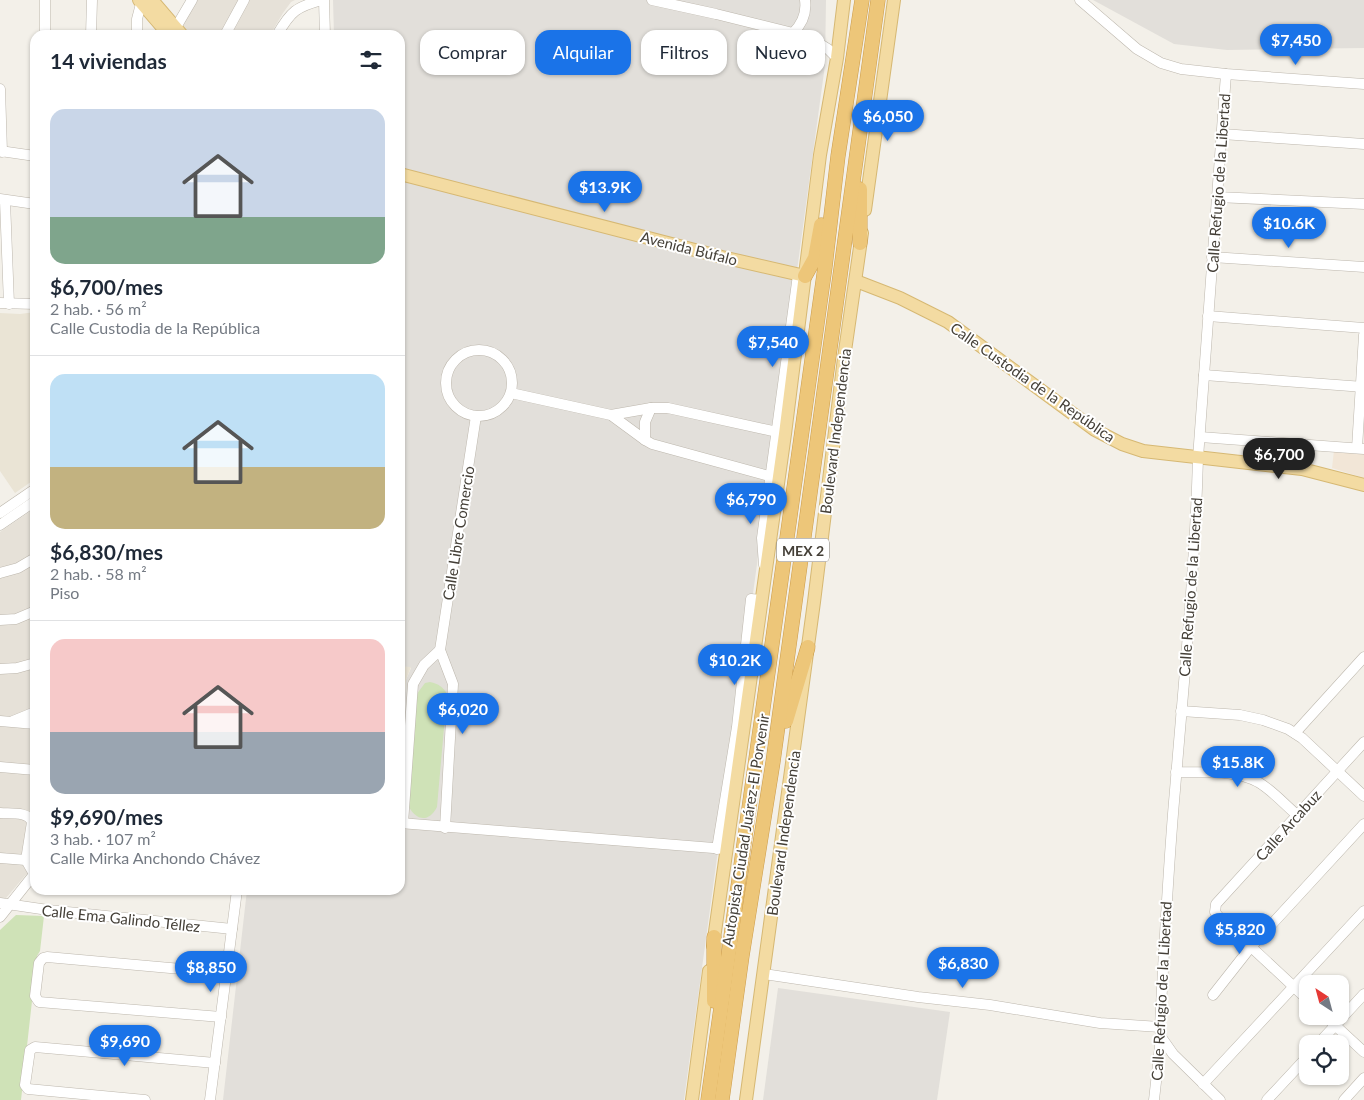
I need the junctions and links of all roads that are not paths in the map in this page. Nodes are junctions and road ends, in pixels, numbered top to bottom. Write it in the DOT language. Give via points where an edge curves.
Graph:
graph roads {
  1 [pos="45,0"];
  2 [pos="92,0"];
  3 [pos="192,0"];
  4 [pos="244,0"];
  5 [pos="323,0"];
  6 [pos="652,0"];
  7 [pos="806,0"];
  8 [pos="862,0"];
  9 [pos="894,0"];
  10 [pos="1080,0"];
  11 [pos="144,1"];
  12 [pos="844,1"];
  13 [pos="879,3"];
  14 [pos="45,30"];
  15 [pos="91,30"];
  16 [pos="137,30"];
  17 [pos="172,30"];
  18 [pos="177,30"];
  19 [pos="227,30"];
  20 [pos="280,30"];
  21 [pos="325,30"];
  22 [pos="778,30"];
  23 [pos="796,30"];
  24 [pos="825,47"];
  25 [pos="837,58"];
  26 [pos="1226,74"];
  27 [pos="1364,84"];
  28 [pos="0,89"];
  29 [pos="1222,134"];
  30 [pos="859,142"];
  31 [pos="1364,144"];
  32 [pos="1,151"];
  33 [pos="30,155"];
  34 [pos="838,156"];
  35 [pos="405,175"];
  36 [pos="1217,197"];
  37 [pos="3,200"];
  38 [pos="30,203"];
  39 [pos="1364,204"];
  40 [pos="860,243"];
  41 [pos="1212,257"];
  42 [pos="1364,267"];
  43 [pos="801,275"];
  44 [pos="856,281"];
  45 [pos="4,303"];
  46 [pos="30,304"];
  47 [pos="1208,316"];
  48 [pos="1364,328"];
  49 [pos="1364,335"];
  50 [pos="1204,375"];
  51 [pos="1362,387"];
  52 [pos="511,393"];
  53 [pos="651,408"];
  54 [pos="611,415"];
  55 [pos="476,416"];
  56 [pos="780,433"];
  57 [pos="1200,437"];
  58 [pos="644,440"];
  59 [pos="1360,448"];
  60 [pos="1198,458"];
  61 [pos="777,459"];
  62 [pos="769,476"];
  63 [pos="1364,485"];
  64 [pos="30,493"];
  65 [pos="30,504"];
  66 [pos="0,514"];
  67 [pos="0,525"];
  68 [pos="30,561"];
  69 [pos="0,573"];
  70 [pos="765,574"];
  71 [pos="30,613"];
  72 [pos="0,620"];
  73 [pos="808,647"];
  74 [pos="440,650"];
  75 [pos="1364,657"];
  76 [pos="30,664"];
  77 [pos="0,669"];
  78 [pos="1181,711"];
  79 [pos="30,714"];
  80 [pos="0,721"];
  81 [pos="12,722"];
  82 [pos="30,724"];
  83 [pos="1295,733"];
  84 [pos="1364,742"];
  85 [pos="773,762"];
  86 [pos="0,767"];
  87 [pos="30,770"];
  88 [pos="1337,771"];
  89 [pos="1176,772"];
  90 [pos="405,785"];
  91 [pos="1364,796"];
  92 [pos="0,813"];
  93 [pos="1297,815"];
  94 [pos="30,817"];
  95 [pos="405,823"];
  96 [pos="1364,824"];
  97 [pos="445,828"];
  98 [pos="30,835"];
  99 [pos="722,849"];
  100 [pos="0,858"];
  101 [pos="26,860"];
  102 [pos="30,867"];
  103 [pos="30,878"];
  104 [pos="236,895"];
  105 [pos="5,904"];
  106 [pos="1364,911"];
  107 [pos="0,917"];
  108 [pos="232,929"];
  109 [pos="714,937"];
  110 [pos="1250,948"];
  111 [pos="226,973"];
  112 [pos="764,974"];
  113 [pos="1293,986"];
  114 [pos="1299,992"];
  115 [pos="1364,994"];
  116 [pos="1213,995"];
  117 [pos="1349,1010"];
  118 [pos="221,1017"];
  119 [pos="1335,1025"];
  120 [pos="1161,1032"];
  121 [pos="1326,1035"];
  122 [pos="1364,1052"];
  123 [pos="714,1056"];
  124 [pos="215,1063"];
  125 [pos="1299,1065"];
  126 [pos="1364,1078"];
  127 [pos="1208,1092"];
  128 [pos="145,1100"];
  129 [pos="210,1100"];
  130 [pos="692,1100"];
  131 [pos="708,1100"];
  132 [pos="722,1100"];
  133 [pos="746,1100"];
  134 [pos="1154,1100"];
  135 [pos="1220,1100"];
  136 [pos="1266,1100"];
  137 [pos="1344,1100"];
  1 -- 14 [label="street"];
  2 -- 15 [label="street"];
  3 -- 18 [label="street"];
  4 -- 19 [label="street"];
  5 -- 20 [label="street" via="296,8"];
  5 -- 21 [label="street"];
  6 -- 22 [label="street"];
  7 -- 23 [label="street" via="803,19"];
  8 -- 34 [label="highway, MEX 2"];
  9 -- 40 [label="main road, Boulevard Independencia"];
  10 -- 26 [label="street" via="1149,57 1181,69"];
  11 -- 16 [label="street" via="137,18"];
  11 -- 17 [label="main road"];
  12 -- 25 [label="main road"];
  13 -- 30 [label="highway, Autopista Ciudad Juárez-El Porvenir / MEX 2"];
  24 -- 25 [label="street"];
  25 -- 43 [label="main road"];
  26 -- 27 [label="street"];
  26 -- 29 [label="street, Calle Refugio de la Libertad"];
  28 -- 32 [label="street"];
  29 -- 31 [label="street"];
  29 -- 36 [label="street, Calle Refugio de la Libertad"];
  30 -- 40 [label="highway"];
  30 -- 85 [label="highway, Autopista Ciudad Juárez-El Porvenir / MEX 2"];
  32 -- 33 [label="street"];
  34 -- 43 [label="highway" via="815,258"];
  34 -- 123 [label="highway, MEX 2"];
  35 -- 43 [label="main road, Avenida Búfalo"];
  36 -- 39 [label="street"];
  36 -- 41 [label="street, Calle Refugio de la Libertad"];
  37 -- 38 [label="street"];
  37 -- 45 [label="street"];
  40 -- 44 [label="main road, Boulevard Independencia"];
  41 -- 42 [label="street"];
  41 -- 47 [label="street, Calle Refugio de la Libertad"];
  43 -- 56 [label="main road"];
  44 -- 60 [label="main road, Calle Custodia de la República" via="948,322 1108,437 1143,451"];
  44 -- 73 [label="main road, Boulevard Independencia"];
  45 -- 46 [label="street"];
  47 -- 48 [label="street"];
  47 -- 50 [label="street, Calle Refugio de la Libertad"];
  49 -- 51 [label="street"];
  50 -- 51 [label="street"];
  50 -- 57 [label="street, Calle Refugio de la Libertad"];
  51 -- 59 [label="street"];
  52 -- 54 [label="street"];
  52 -- 55 [label="street" via="498,411"];
  52 -- 55 [label="street" via="510,371 496,355 478,350 461,356 449,369 447,392 456,407"];
  53 -- 54 [label="street"];
  53 -- 56 [label="street" via="679,410"];
  53 -- 58 [label="street" via="645,422"];
  54 -- 58 [label="street"];
  55 -- 74 [label="street, Calle Libre Comercio"];
  56 -- 61 [label="main road"];
  57 -- 59 [label="street"];
  57 -- 60 [label="street, Calle Refugio de la Libertad"];
  58 -- 62 [label="street"];
  60 -- 63 [label="main road, Calle Custodia de la República" via="1302,469"];
  60 -- 78 [label="street, Calle Refugio de la Libertad"];
  61 -- 62 [label="street"];
  61 -- 70 [label="main road"];
  62 -- 70 [label="street" via="761,550"];
  64 -- 66 [label="street"];
  65 -- 67 [label="street"];
  68 -- 69 [label="street"];
  70 -- 99 [label="main road" via="756,599"];
  71 -- 72 [label="street"];
  73 -- 85 [label="highway"];
  73 -- 112 [label="main road, Boulevard Independencia"];
  74 -- 90 [label="street" via="424,665 413,684"];
  74 -- 97 [label="street" via="454,684"];
  75 -- 83 [label="street"];
  76 -- 77 [label="street"];
  78 -- 83 [label="street" via="1240,715"];
  78 -- 89 [label="street, Calle Refugio de la Libertad"];
  79 -- 81 [label="street"];
  80 -- 81 [label="street"];
  81 -- 82 [label="street"];
  83 -- 88 [label="street"];
  84 -- 88 [label="street, Calle Arcabuz"];
  85 -- 132 [label="highway, Autopista Ciudad Juárez-El Porvenir / MEX 2"];
  86 -- 87 [label="street"];
  88 -- 91 [label="street"];
  88 -- 93 [label="street, Calle Arcabuz"];
  89 -- 93 [label="street" via="1232,774 1256,781"];
  89 -- 120 [label="street, Calle Refugio de la Libertad"];
  92 -- 94 [label="street"];
  93 -- 110 [label="street, Calle Arcabuz" via="1216,904 1218,916"];
  95 -- 97 [label="street"];
  96 -- 110 [label="street"];
  97 -- 99 [label="street"];
  98 -- 101 [label="street"];
  99 -- 109 [label="main road"];
  100 -- 101 [label="street"];
  101 -- 102 [label="street"];
  103 -- 105 [label="street"];
  104 -- 108 [label="street"];
  105 -- 107 [label="street"];
  105 -- 108 [label="street, Calle Ema Galindo Téllez"];
  106 -- 113 [label="street"];
  108 -- 111 [label="street"];
  109 -- 123 [label="highway"];
  109 -- 130 [label="main road"];
  110 -- 113 [label="street"];
  110 -- 116 [label="street"];
  111 -- 118 [label="street"];
  111 -- 118 [label="street" via="47,957 41,960 38,971 36,996 39,1002"];
  112 -- 120 [label="street"];
  112 -- 133 [label="main road, Boulevard Independencia"];
  113 -- 114 [label="street"];
  113 -- 127 [label="street"];
  115 -- 117 [label="street"];
  118 -- 124 [label="street"];
  119 -- 121 [label="street"];
  119 -- 122 [label="street"];
  120 -- 127 [label="street" via="1172,1054"];
  120 -- 134 [label="street, Calle Refugio de la Libertad"];
  123 -- 131 [label="highway, MEX 2"];
  124 -- 128 [label="street" via="35,1047 30,1050 25,1085 28,1089"];
  124 -- 129 [label="street"];
  125 -- 136 [label="street"];
  126 -- 137 [label="street"];
  127 -- 135 [label="street"];
}
